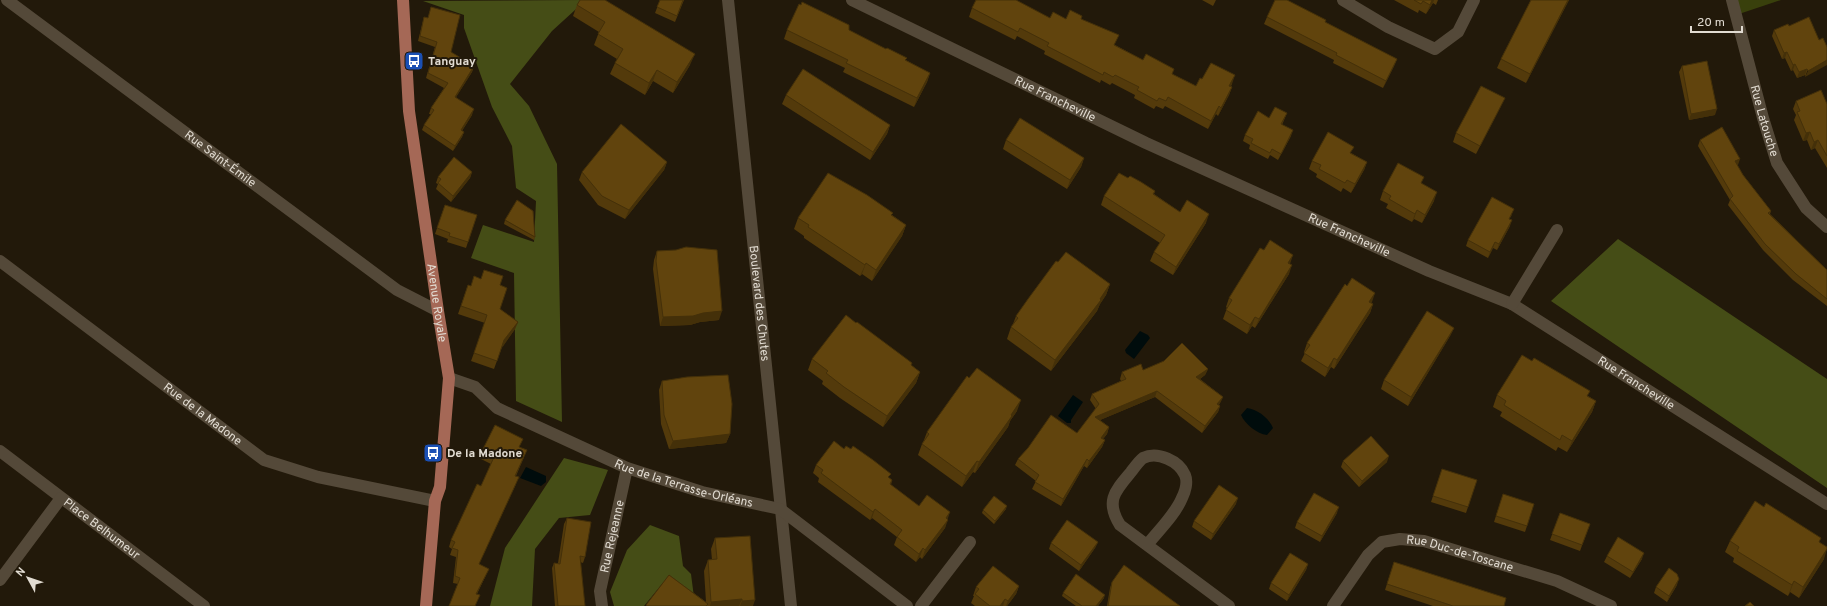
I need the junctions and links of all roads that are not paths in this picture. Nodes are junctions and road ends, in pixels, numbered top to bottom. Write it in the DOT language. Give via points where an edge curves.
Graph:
graph roads {
  1 [pos="7,0"];
  2 [pos="403,0"];
  3 [pos="728,0"];
  4 [pos="852,0"];
  5 [pos="1343,0"];
  6 [pos="1474,0"];
  7 [pos="1732,0"];
  8 [pos="1827,227"];
  9 [pos="1557,230"];
  10 [pos="0,261"];
  11 [pos="1512,304"];
  12 [pos="438,311"];
  13 [pos="449,378"];
  14 [pos="0,451"];
  15 [pos="627,468"];
  16 [pos="61,498"];
  17 [pos="436,501"];
  18 [pos="1827,504"];
  19 [pos="780,510"];
  20 [pos="970,542"];
  21 [pos="1147,545"];
  22 [pos="0,580"];
  23 [pos="204,606"];
  24 [pos="426,606"];
  25 [pos="602,606"];
  26 [pos="790,606"];
  27 [pos="907,606"];
  28 [pos="921,606"];
  29 [pos="1229,606"];
  30 [pos="1333,606"];
  31 [pos="1611,606"];
  1 -- 12 [label="street, Rue Saint-Émile" via="397,290"];
  2 -- 12 [label="main road, Avenue Royale" via="409,111"];
  3 -- 19 [label="street, Boulevard des Chutes"];
  4 -- 11 [label="street, Rue Francheville" via="1160,149 1429,271"];
  5 -- 6 [label="street" via="1435,49 1458,32"];
  7 -- 8 [label="street, Rue Latouche" via="1777,163 1806,208"];
  9 -- 11 [label="street"];
  10 -- 17 [label="street, Rue de la Madone" via="264,460 318,477"];
  11 -- 18 [label="street, Rue Francheville"];
  12 -- 13 [label="main road, Avenue Royale"];
  13 -- 15 [label="street, Rue de la Terrasse-Orléans" via="475,387 497,408"];
  13 -- 17 [label="main road, Avenue Royale" via="440,487"];
  14 -- 16 [label="street, Place Belhumeur"];
  15 -- 19 [label="street, Rue de la Terrasse-Orléans" via="702,492"];
  15 -- 25 [label="street, Rue Rejeanne" via="600,591"];
  16 -- 22 [label="street"];
  16 -- 23 [label="street, Place Belhumeur"];
  17 -- 24 [label="main road, Avenue Royale"];
  19 -- 26 [label="street, Boulevard des Chutes"];
  19 -- 27 [label="street, Rue de la Terrasse-Orléans"];
  20 -- 28 [label="street"];
  21 -- 21 [label="street" via="1120,525 1114,515 1112,504 1116,489 1143,458 1158,456 1179,465 1186,476 1186,488 1178,505"];
  21 -- 29 [label="street"];
  30 -- 31 [label="street, Rue Duc-de-Toscane" via="1368,555 1382,542 1400,539 1424,541 1557,581"];
}
